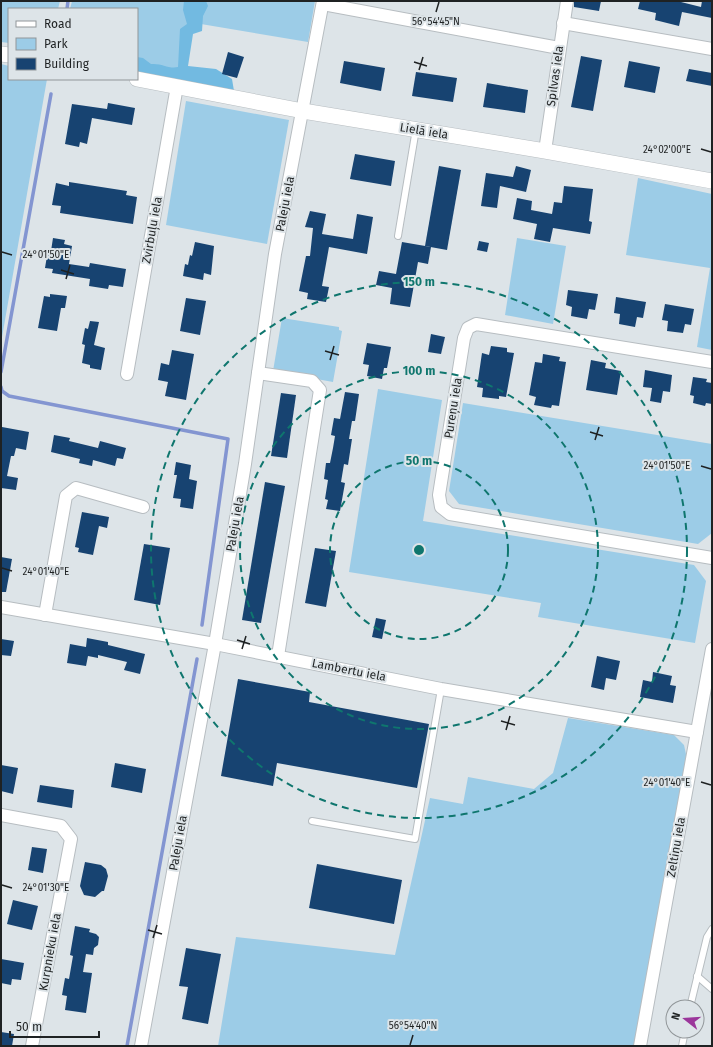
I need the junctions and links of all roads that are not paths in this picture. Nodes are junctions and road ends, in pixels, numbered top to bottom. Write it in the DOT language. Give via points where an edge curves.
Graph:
graph roads {
  1 [pos="566,1"];
  2 [pos="323,2"];
  3 [pos="563,23"];
  4 [pos="559,48"];
  5 [pos="712,49"];
  6 [pos="138,79"];
  7 [pos="177,86"];
  8 [pos="303,111"];
  9 [pos="416,129"];
  10 [pos="545,151"];
  11 [pos="712,181"];
  12 [pos="398,236"];
  13 [pos="712,362"];
  14 [pos="258,373"];
  15 [pos="128,374"];
  16 [pos="143,507"];
  17 [pos="712,558"];
  18 [pos="1,607"];
  19 [pos="45,615"];
  20 [pos="215,644"];
  21 [pos="712,649"];
  22 [pos="278,656"];
  23 [pos="708,687"];
  24 [pos="442,688"];
  25 [pos="696,732"];
  26 [pos="1,815"];
  27 [pos="312,821"];
  28 [pos="712,929"];
  29 [pos="697,976"];
  30 [pos="712,988"];
  31 [pos="692,999"];
  32 [pos="32,1046"];
  33 [pos="141,1046"];
  34 [pos="640,1046"];
  1 -- 3 [label="street, Spilvas iela"];
  2 -- 4 [label="street"];
  2 -- 8 [label="street, Paleju iela"];
  3 -- 4 [label="street, Spilvas iela"];
  3 -- 5 [label="street"];
  4 -- 10 [label="street, Spilvas iela"];
  6 -- 7 [label="street, Lielā iela"];
  7 -- 8 [label="street, Lielā iela"];
  7 -- 15 [label="street, Zvirbuļu iela"];
  8 -- 9 [label="street, Lielā iela"];
  8 -- 14 [label="street, Paleju iela" via="275,254"];
  9 -- 10 [label="street, Lielā iela"];
  9 -- 12 [label="lane"];
  10 -- 11 [label="street, Lielā iela"];
  13 -- 17 [label="street, Pureņu iela" via="476,324 468,328 464,338 439,495 441,507 450,514"];
  14 -- 20 [label="street, Paleju iela"];
  14 -- 22 [label="street" via="312,381 320,390"];
  16 -- 19 [label="street" via="76,488 66,496"];
  18 -- 19 [label="street, Lambertu iela"];
  19 -- 20 [label="street, Lambertu iela"];
  20 -- 22 [label="street, Lambertu iela"];
  20 -- 33 [label="street, Paleju iela"];
  21 -- 23 [label="street, Zeltiņu iela"];
  22 -- 24 [label="street, Lambertu iela"];
  23 -- 25 [label="street, Zeltiņu iela"];
  24 -- 25 [label="street, Lambertu iela"];
  24 -- 27 [label="lane" via="415,839"];
  25 -- 34 [label="street, Zeltiņu iela"];
  26 -- 32 [label="street, Kurpnieku iela" via="61,826 71,839"];
  28 -- 29 [label="lane" via="707,937"];
  29 -- 30 [label="lane"];
  29 -- 31 [label="lane"];
}
